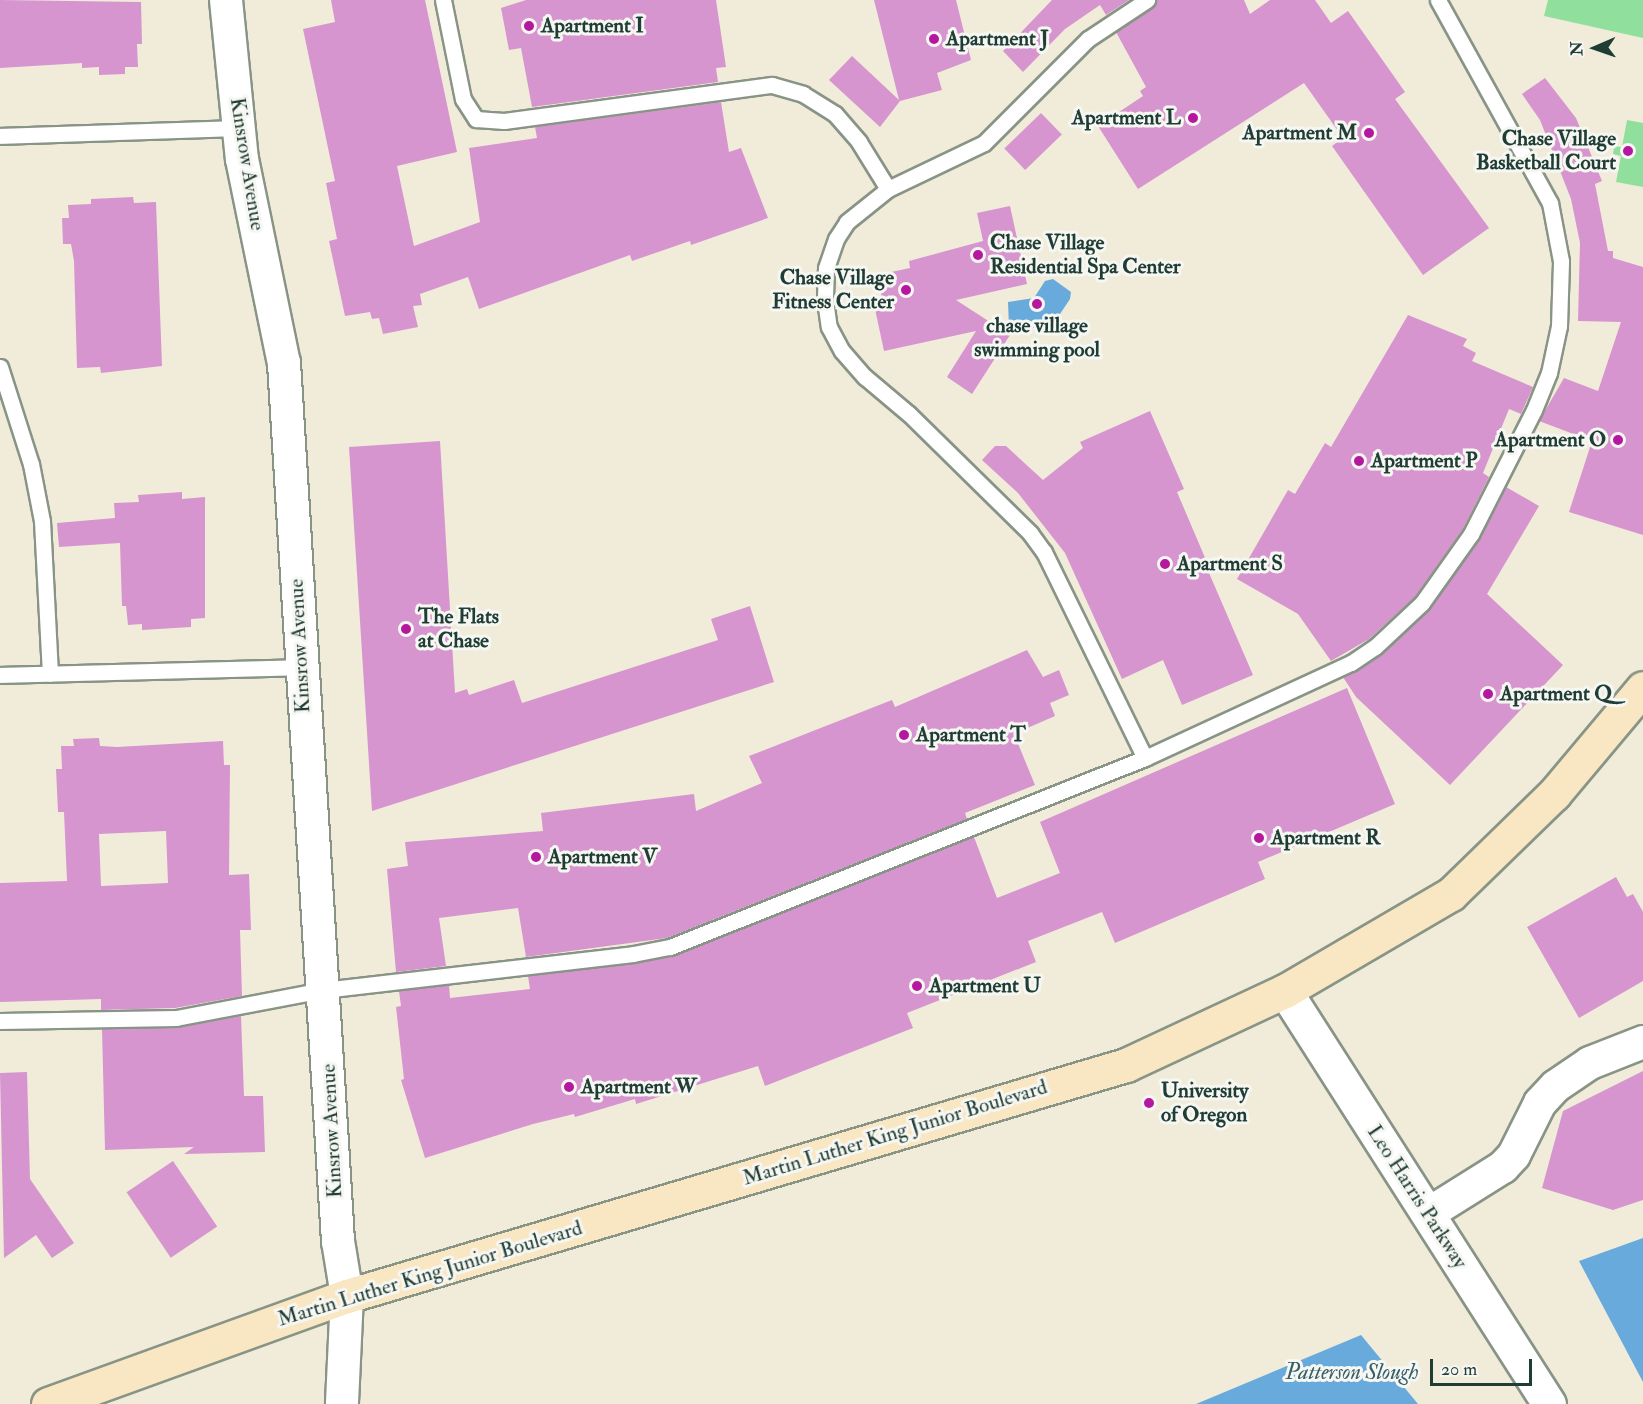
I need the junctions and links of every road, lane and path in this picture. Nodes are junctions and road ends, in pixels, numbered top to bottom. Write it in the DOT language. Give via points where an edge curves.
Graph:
graph roads {
  1 [pos="226,0"];
  2 [pos="443,0"];
  3 [pos="1147,0"];
  4 [pos="1438,0"];
  5 [pos="238,128"];
  6 [pos="0,136"];
  7 [pos="888,189"];
  8 [pos="0,367"];
  9 [pos="300,667"];
  10 [pos="50,674"];
  11 [pos="0,675"];
  12 [pos="1643,688"];
  13 [pos="1145,758"];
  14 [pos="323,990"];
  15 [pos="1284,991"];
  16 [pos="0,1021"];
  17 [pos="1643,1042"];
  18 [pos="1428,1214"];
  19 [pos="346,1296"];
  20 [pos="48,1404"];
  21 [pos="342,1404"];
  22 [pos="1549,1404"];
  1 -- 5 [label="street, Kinsrow Avenue"];
  2 -- 7 [label="lane" via="463,99 476,119 504,121 772,85 803,94 835,114 859,142"];
  3 -- 7 [label="lane" via="1088,39 984,143"];
  4 -- 13 [label="lane" via="1541,180 1553,215 1562,292 1559,326 1545,382 1514,453 1471,534 1445,575 1399,628 1351,663"];
  5 -- 6 [label="lane"];
  5 -- 9 [label="street, Kinsrow Avenue" via="284,363"];
  7 -- 13 [label="lane" via="847,222 836,239 826,268 829,327 842,351 865,377 909,414 1030,533 1044,552"];
  8 -- 10 [label="lane" via="31,464 42,521"];
  9 -- 10 [label="lane"];
  9 -- 14 [label="street, Kinsrow Avenue"];
  10 -- 11 [label="lane"];
  12 -- 15 [label="main road, Martin Luther King Junior Boulevard" via="1554,794 1451,894"];
  13 -- 14 [label="lane" via="670,946 633,954"];
  14 -- 16 [label="lane" via="176,1018"];
  14 -- 19 [label="street, Kinsrow Avenue" via="338,1241"];
  15 -- 18 [label="street, Leo Harris Parkway"];
  15 -- 19 [label="main road, Martin Luther King Junior Boulevard" via="1126,1065"];
  17 -- 18 [label="street" via="1590,1063 1556,1086 1540,1103 1514,1155 1503,1167"];
  18 -- 22 [label="street, Leo Harris Parkway"];
  19 -- 20 [label="main road, Martin Luther King Junior Boulevard"];
  19 -- 21 [label="street, Kinsrow Avenue"];
}
